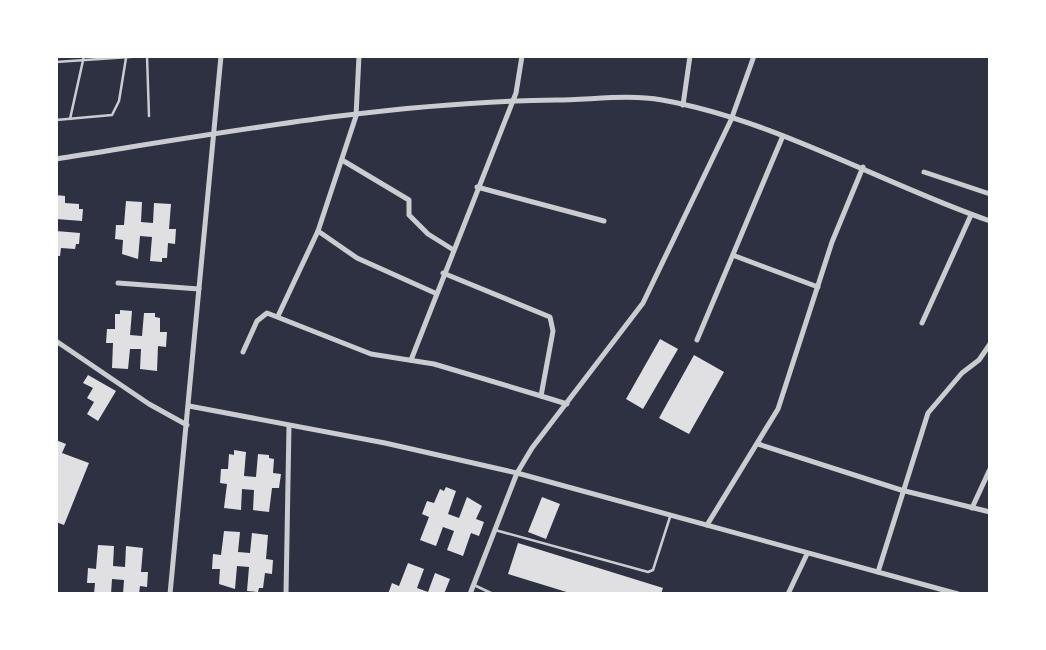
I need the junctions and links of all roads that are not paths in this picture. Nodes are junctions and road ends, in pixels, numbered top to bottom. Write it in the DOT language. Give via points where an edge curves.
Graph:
graph roads {
  1 [pos="84,56"];
  2 [pos="145,56"];
  3 [pos="221,56"];
  4 [pos="359,56"];
  5 [pos="522,56"];
  6 [pos="690,56"];
  7 [pos="754,56"];
  8 [pos="126,58"];
  9 [pos="83,61"];
  10 [pos="56,62"];
  11 [pos="510,101"];
  12 [pos="683,105"];
  13 [pos="149,116"];
  14 [pos="356,116"];
  15 [pos="71,119"];
  16 [pos="56,120"];
  17 [pos="731,120"];
  18 [pos="212,135"];
  19 [pos="782,138"];
  20 [pos="56,159"];
  21 [pos="342,160"];
  22 [pos="863,167"];
  23 [pos="924,172"];
  24 [pos="477,187"];
  25 [pos="990,194"];
  26 [pos="971,215"];
  27 [pos="604,221"];
  28 [pos="990,221"];
  29 [pos="318,231"];
  30 [pos="452,249"];
  31 [pos="735,256"];
  32 [pos="443,273"];
  33 [pos="118,283"];
  34 [pos="818,287"];
  35 [pos="199,289"];
  36 [pos="435,293"];
  37 [pos="278,316"];
  38 [pos="922,323"];
  39 [pos="697,340"];
  40 [pos="56,341"];
  41 [pos="990,344"];
  42 [pos="243,352"];
  43 [pos="411,360"];
  44 [pos="541,396"];
  45 [pos="567,404"];
  46 [pos="189,406"];
  47 [pos="187,425"];
  48 [pos="289,426"];
  49 [pos="758,444"];
  50 [pos="990,469"];
  51 [pos="517,473"];
  52 [pos="901,490"];
  53 [pos="972,508"];
  54 [pos="990,512"];
  55 [pos="671,515"];
  56 [pos="707,525"];
  57 [pos="495,530"];
  58 [pos="807,554"];
  59 [pos="878,572"];
  60 [pos="474,584"];
  61 [pos="170,594"];
  62 [pos="286,594"];
  63 [pos="470,594"];
  64 [pos="493,594"];
  65 [pos="788,594"];
  66 [pos="958,594"];
  1 -- 9 [label="lane"];
  2 -- 8 [label="lane"];
  2 -- 13 [label="lane"];
  3 -- 18 [label="street"];
  4 -- 14 [label="street"];
  5 -- 11 [label="street" via="516,93"];
  6 -- 12 [label="street"];
  7 -- 17 [label="street"];
  8 -- 9 [label="lane"];
  8 -- 15 [label="lane" via="112,115"];
  9 -- 10 [label="lane"];
  9 -- 15 [label="lane"];
  11 -- 12 [label="street" via="649,99"];
  11 -- 14 [label="street"];
  11 -- 24 [label="street"];
  12 -- 17 [label="street"];
  14 -- 18 [label="street"];
  14 -- 21 [label="street"];
  15 -- 16 [label="lane"];
  17 -- 19 [label="street"];
  17 -- 45 [label="street" via="636,314"];
  18 -- 20 [label="street"];
  18 -- 35 [label="street"];
  19 -- 22 [label="street"];
  19 -- 31 [label="street"];
  21 -- 29 [label="street"];
  21 -- 30 [label="street" via="406,198 410,215"];
  22 -- 26 [label="street"];
  22 -- 34 [label="street"];
  23 -- 25 [label="street"];
  24 -- 27 [label="street"];
  24 -- 30 [label="street"];
  26 -- 28 [label="street"];
  26 -- 38 [label="street"];
  29 -- 36 [label="street" via="357,258"];
  29 -- 37 [label="street"];
  30 -- 32 [label="street"];
  31 -- 34 [label="street"];
  31 -- 39 [label="street"];
  32 -- 36 [label="street"];
  32 -- 44 [label="street" via="550,317 553,331"];
  33 -- 35 [label="street"];
  34 -- 49 [label="street" via="788,382"];
  35 -- 46 [label="street"];
  36 -- 43 [label="street"];
  37 -- 42 [label="street" via="261,315"];
  37 -- 43 [label="street" via="372,354"];
  40 -- 47 [label="street"];
  41 -- 52 [label="street" via="928,413"];
  43 -- 44 [label="street"];
  44 -- 45 [label="street"];
  45 -- 51 [label="street" via="539,436"];
  46 -- 47 [label="street"];
  46 -- 48 [label="street"];
  47 -- 61 [label="street"];
  48 -- 51 [label="street"];
  48 -- 62 [label="street"];
  49 -- 52 [label="street"];
  49 -- 56 [label="street"];
  50 -- 53 [label="street"];
  51 -- 55 [label="street"];
  51 -- 57 [label="street"];
  52 -- 53 [label="street"];
  52 -- 59 [label="street"];
  53 -- 54 [label="street"];
  55 -- 56 [label="street"];
  55 -- 57 [label="lane" via="648,572"];
  56 -- 58 [label="street"];
  57 -- 60 [label="street"];
  58 -- 59 [label="street"];
  58 -- 65 [label="street"];
  59 -- 66 [label="street"];
  60 -- 63 [label="street"];
  60 -- 64 [label="lane"];
}
